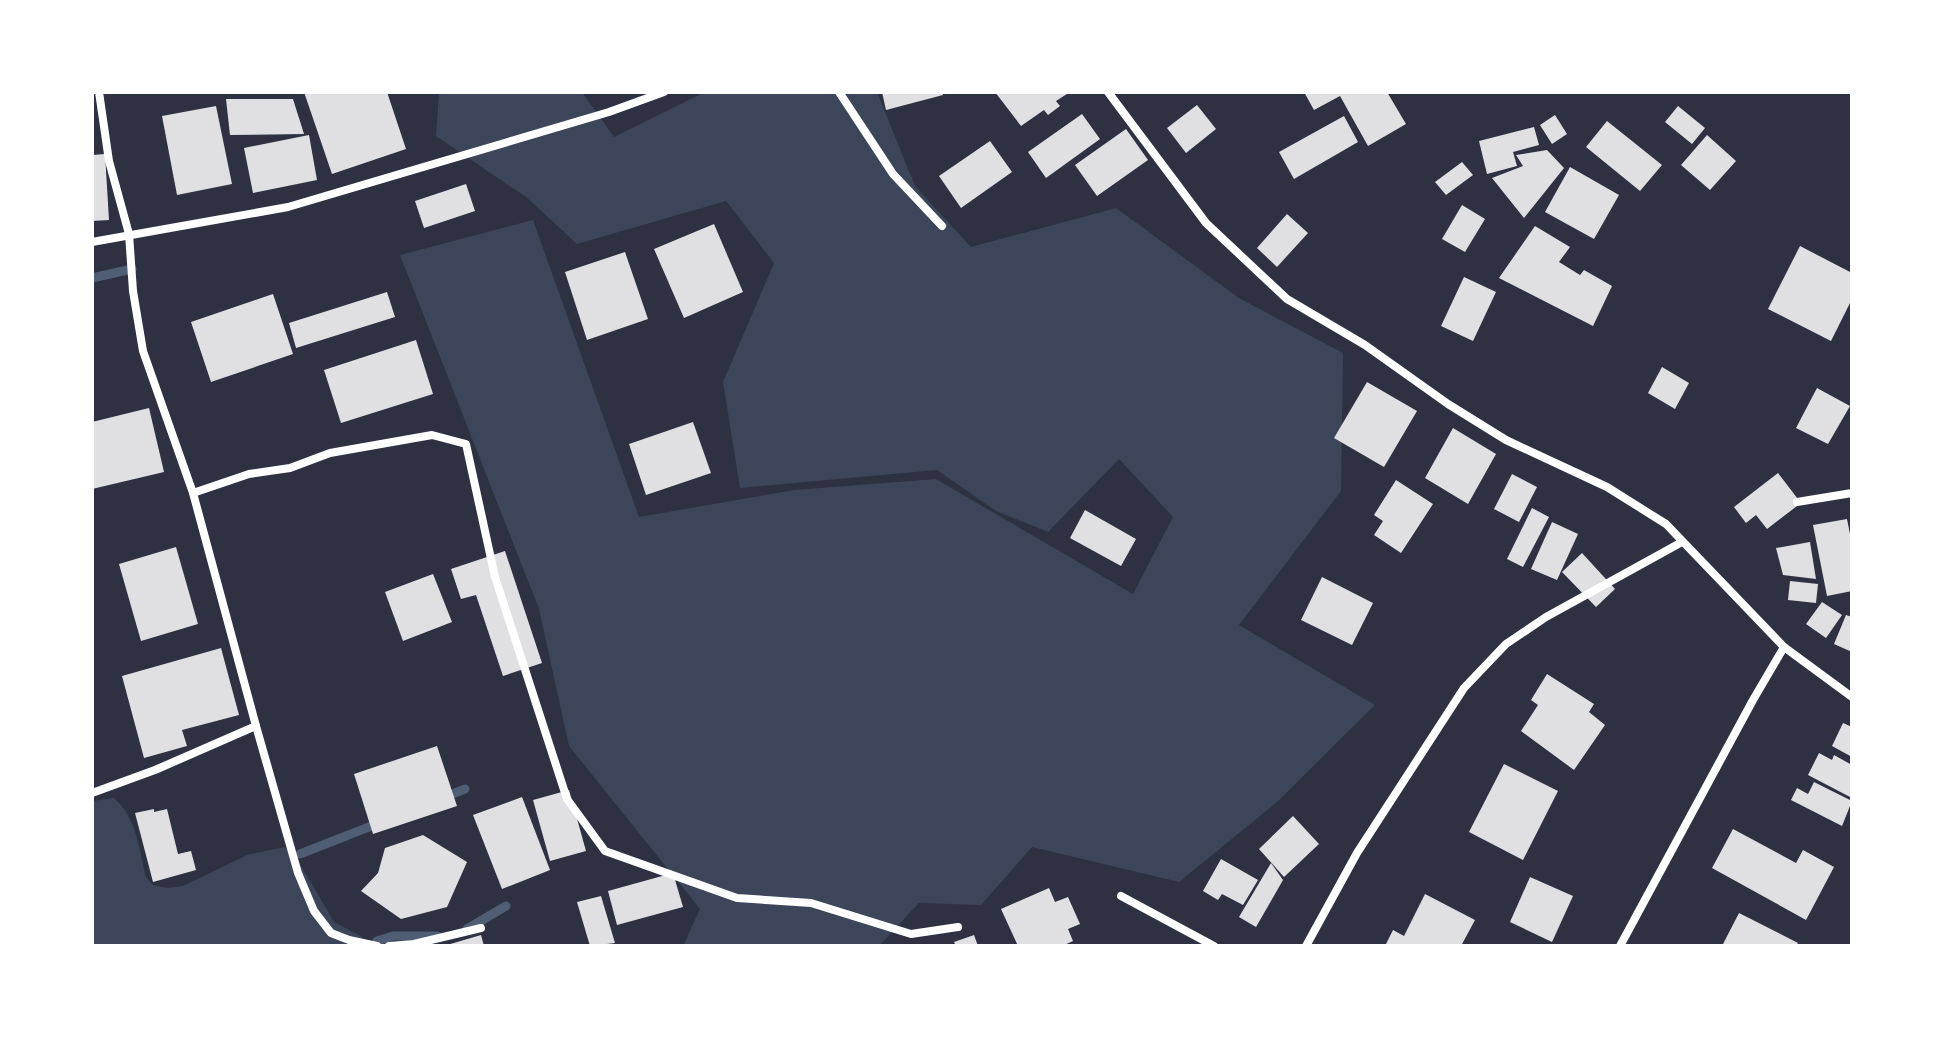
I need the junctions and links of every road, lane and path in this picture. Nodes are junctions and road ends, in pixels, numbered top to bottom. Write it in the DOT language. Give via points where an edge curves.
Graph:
graph roads {
  1 [pos="99,92"];
  2 [pos="664,92"];
  3 [pos="839,92"];
  4 [pos="1108,92"];
  5 [pos="942,226"];
  6 [pos="129,234"];
  7 [pos="92,242"];
  8 [pos="193,493"];
  9 [pos="1852,493"];
  10 [pos="1797,502"];
  11 [pos="1682,542"];
  12 [pos="1784,647"];
  13 [pos="1852,697"];
  14 [pos="256,726"];
  15 [pos="92,793"];
  16 [pos="1121,896"];
  17 [pos="958,927"];
  18 [pos="481,928"];
  19 [pos="377,946"];
  20 [pos="389,946"];
  21 [pos="1214,946"];
  22 [pos="1306,946"];
  23 [pos="1620,946"];
  1 -- 6 [label="street" via="109,161"];
  2 -- 6 [label="street" via="288,207"];
  3 -- 5 [label="street" via="893,174"];
  4 -- 11 [label="street" via="1206,223 1287,299 1506,440 1607,487 1666,524"];
  6 -- 7 [label="street"];
  6 -- 8 [label="street" via="143,351"];
  8 -- 14 [label="street"];
  8 -- 17 [label="street" via="344,450 432,435 466,444 495,577 567,799 605,851 737,898 811,903 911,934"];
  9 -- 10 [label="street"];
  11 -- 12 [label="street"];
  11 -- 22 [label="street" via="1546,617 1506,644 1464,688 1357,853"];
  12 -- 13 [label="street"];
  12 -- 23 [label="street"];
  14 -- 15 [label="street"];
  14 -- 19 [label="street" via="314,911 331,933"];
  16 -- 21 [label="street"];
  18 -- 20 [label="street"];
}
